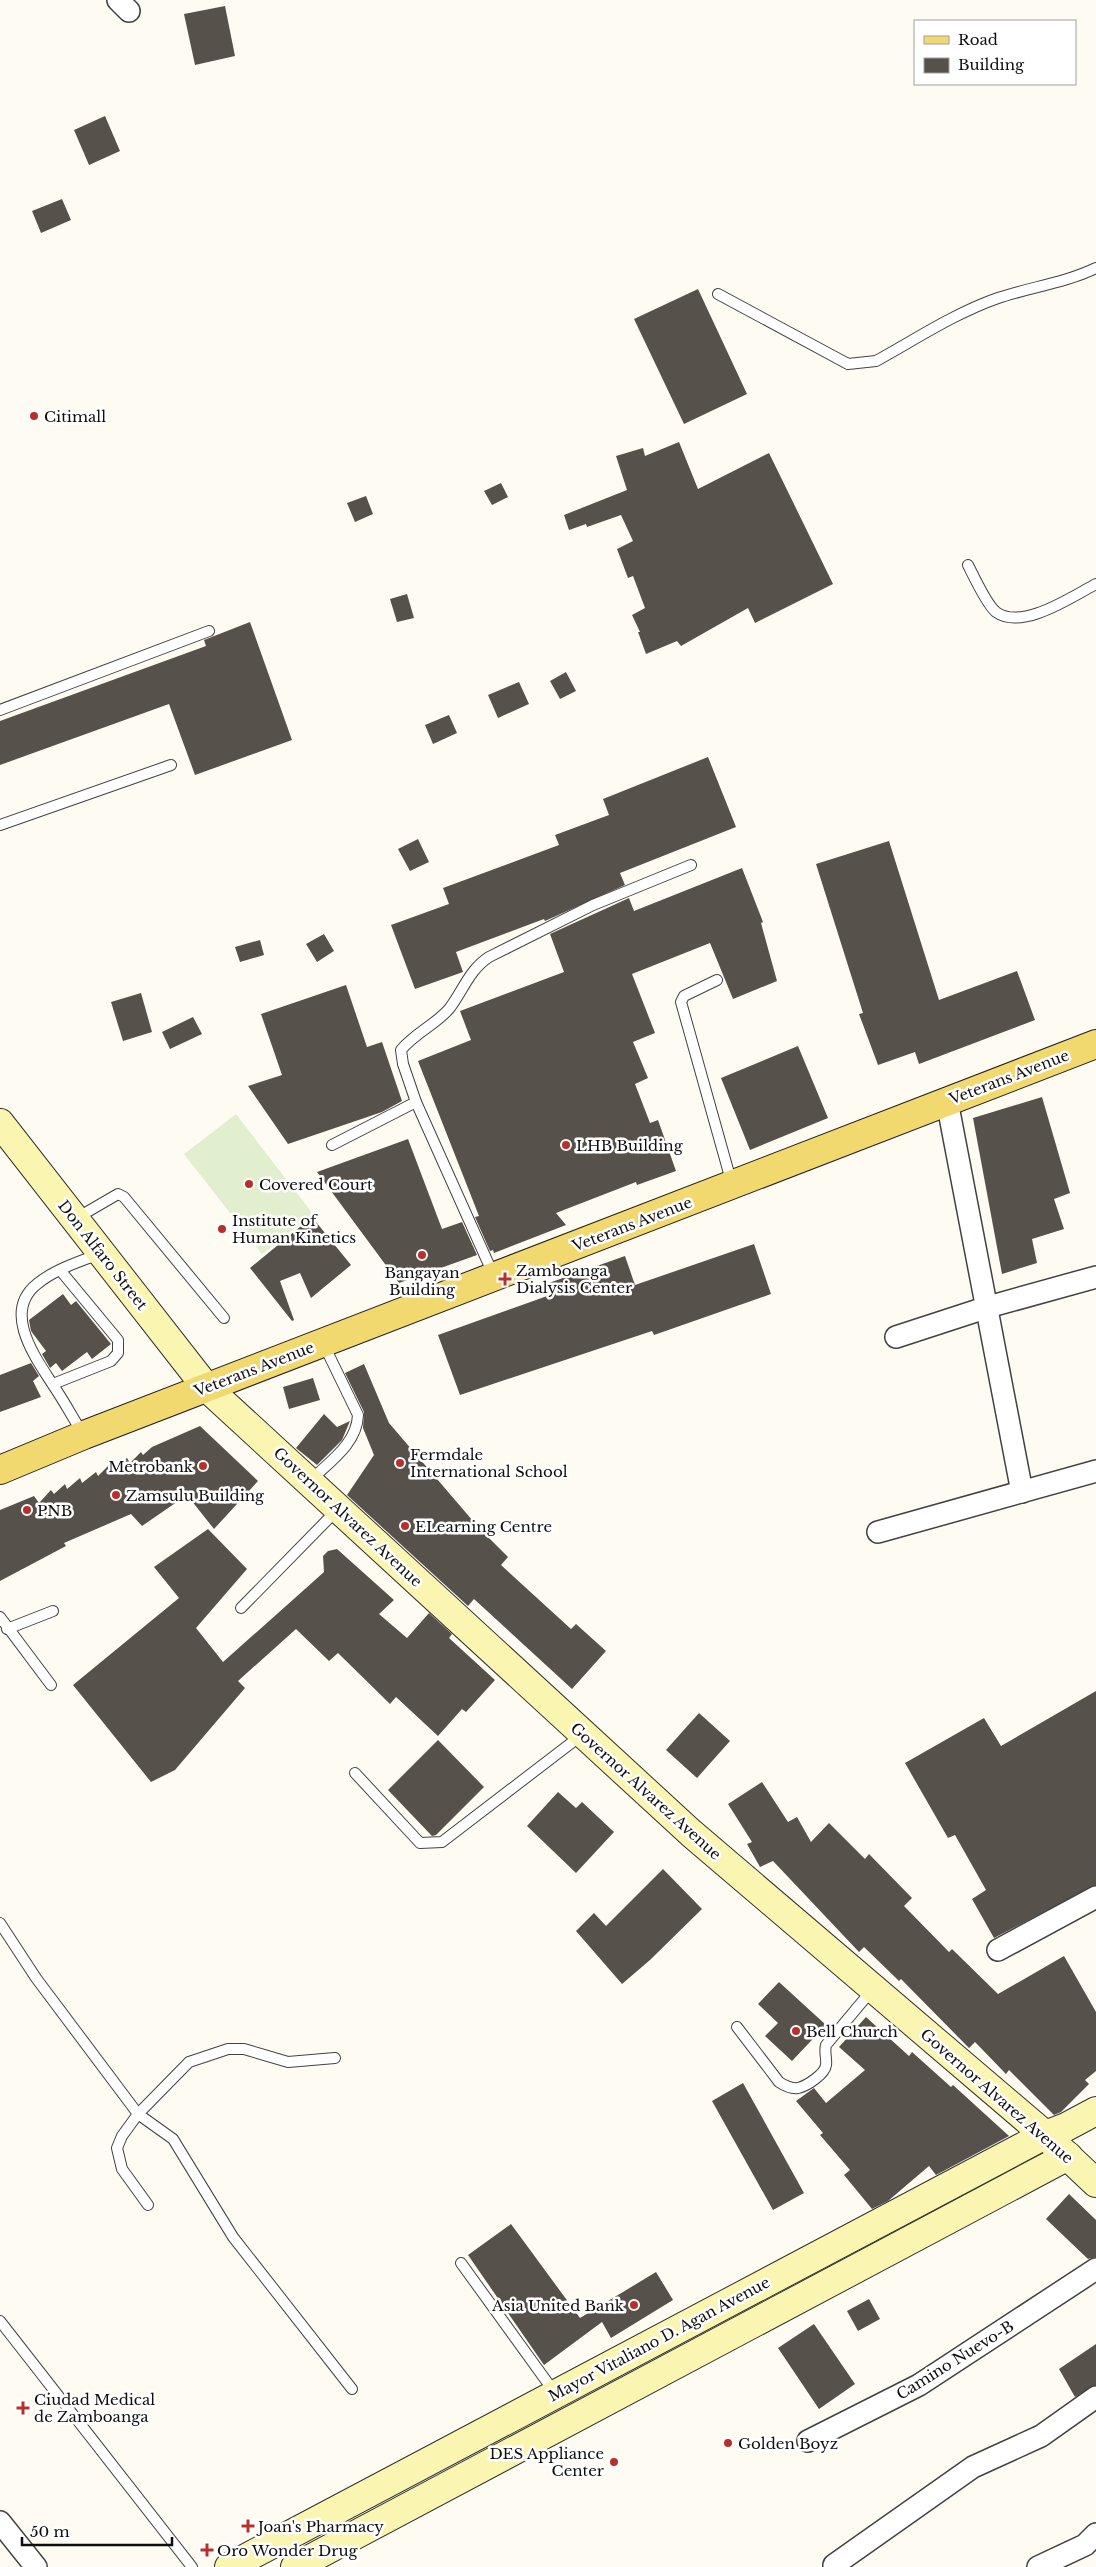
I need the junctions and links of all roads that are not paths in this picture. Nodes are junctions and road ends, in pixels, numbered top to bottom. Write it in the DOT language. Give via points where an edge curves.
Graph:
graph roads {
  1 [pos="1096,268"];
  2 [pos="718,294"];
  3 [pos="968,565"];
  4 [pos="1096,584"];
  5 [pos="209,631"];
  6 [pos="0,710"];
  7 [pos="171,765"];
  8 [pos="0,825"];
  9 [pos="691,865"];
  10 [pos="717,980"];
  11 [pos="1096,1044"];
  12 [pos="947,1101"];
  13 [pos="416,1102"];
  14 [pos="0,1123"];
  15 [pos="332,1145"];
  16 [pos="733,1185"];
  17 [pos="75,1220"];
  18 [pos="101,1253"];
  19 [pos="60,1270"];
  20 [pos="494,1277"];
  21 [pos="1096,1277"];
  22 [pos="988,1307"];
  23 [pos="224,1318"];
  24 [pos="896,1337"];
  25 [pos="323,1342"];
  26 [pos="53,1384"];
  27 [pos="206,1388"];
  28 [pos="84,1435"];
  29 [pos="0,1470"];
  30 [pos="1096,1471"];
  31 [pos="309,1482"];
  32 [pos="1022,1492"];
  33 [pos="338,1508"];
  34 [pos="878,1532"];
  35 [pos="241,1608"];
  36 [pos="53,1611"];
  37 [pos="0,1617"];
  38 [pos="7,1629"];
  39 [pos="51,1685"];
  40 [pos="583,1734"];
  41 [pos="355,1773"];
  42 [pos="1096,1897"];
  43 [pos="0,1923"];
  44 [pos="998,1950"];
  45 [pos="873,1990"];
  46 [pos="737,2027"];
  47 [pos="335,2058"];
  48 [pos="1094,2113"];
  49 [pos="138,2114"];
  50 [pos="1045,2135"];
  51 [pos="1068,2156"];
  52 [pos="1096,2183"];
  53 [pos="148,2205"];
  54 [pos="461,2263"];
  55 [pos="1096,2269"];
  56 [pos="0,2321"];
  57 [pos="352,2389"];
  58 [pos="551,2396"];
  59 [pos="1096,2397"];
  60 [pos="564,2426"];
  61 [pos="808,2441"];
  62 [pos="0,2522"];
  63 [pos="1096,2534"];
  64 [pos="834,2565"];
  65 [pos="36,2567"];
  66 [pos="192,2567"];
  67 [pos="229,2567"];
  68 [pos="296,2567"];
  69 [pos="1038,2567"];
  1 -- 2 [label="lane" via="1073,279 1024,290 979,306 876,361 863,363 848,364"];
  3 -- 4 [label="lane" via="995,611 1007,617 1030,617"];
  5 -- 6 [label="lane"];
  7 -- 8 [label="lane"];
  9 -- 13 [label="lane" via="593,905 477,965 448,1010 412,1037 401,1050"];
  10 -- 16 [label="lane" via="684,996 681,1002"];
  11 -- 12 [label="main road, Veterans Avenue"];
  12 -- 16 [label="main road, Veterans Avenue"];
  12 -- 22 [label="street"];
  13 -- 15 [label="lane"];
  13 -- 20 [label="lane"];
  14 -- 17 [label="main road, Don Alfaro Street"];
  16 -- 20 [label="main road, Veterans Avenue"];
  17 -- 18 [label="main road, Don Alfaro Street"];
  17 -- 23 [label="lane" via="118,1194 124,1196"];
  18 -- 19 [label="lane"];
  18 -- 27 [label="main road, Don Alfaro Street"];
  19 -- 26 [label="lane" via="27,1294 21,1319 35,1356"];
  19 -- 26 [label="lane" via="118,1340 118,1353 112,1361"];
  20 -- 25 [label="main road, Veterans Avenue"];
  21 -- 22 [label="street"];
  22 -- 24 [label="street"];
  22 -- 32 [label="street"];
  25 -- 27 [label="main road, Veterans Avenue"];
  25 -- 31 [label="lane" via="358,1415 358,1427 354,1438"];
  26 -- 28 [label="lane"];
  27 -- 28 [label="main road, Veterans Avenue"];
  27 -- 31 [label="main road, Governor Alvarez Avenue"];
  28 -- 29 [label="main road, Veterans Avenue"];
  30 -- 32 [label="street"];
  31 -- 33 [label="main road, Governor Alvarez Avenue"];
  32 -- 34 [label="street"];
  33 -- 35 [label="lane"];
  33 -- 40 [label="main road, Governor Alvarez Avenue"];
  36 -- 38 [label="lane"];
  37 -- 38 [label="lane"];
  38 -- 39 [label="lane"];
  40 -- 41 [label="lane" via="442,1842 420,1843"];
  40 -- 45 [label="main road, Governor Alvarez Avenue" via="691,1833"];
  42 -- 44 [label="street"];
  43 -- 49 [label="lane" via="36,1978"];
  45 -- 46 [label="lane" via="826,2045 824,2071 798,2088 779,2082"];
  45 -- 50 [label="main road, Governor Alvarez Avenue"];
  47 -- 49 [label="lane" via="288,2062 244,2049 213,2052 189,2062"];
  48 -- 50 [label="main road, Mayor Vitaliano D. Agan Avenue"];
  49 -- 53 [label="lane" via="122,2136 117,2148 118,2158"];
  49 -- 57 [label="lane" via="173,2138 233,2236"];
  50 -- 51 [label="main road, Governor Alvarez Avenue"];
  50 -- 58 [label="main road, Mayor Vitaliano D. Agan Avenue"];
  51 -- 52 [label="main road, Governor Alvarez Avenue"];
  51 -- 60 [label="main road, Mayor Vitaliano D. Agan Avenue"];
  54 -- 58 [label="lane"];
  55 -- 61 [label="street, Camino Nuevo-B" via="920,2386"];
  56 -- 66 [label="lane"];
  58 -- 60 [label="main road"];
  58 -- 67 [label="main road, Mayor Vitaliano D. Agan Avenue"];
  59 -- 64 [label="street" via="1041,2436 973,2467"];
  60 -- 68 [label="main road, Mayor Vitaliano D. Agan Avenue"];
  62 -- 65 [label="street"];
  63 -- 69 [label="street" via="1085,2544"];
}
